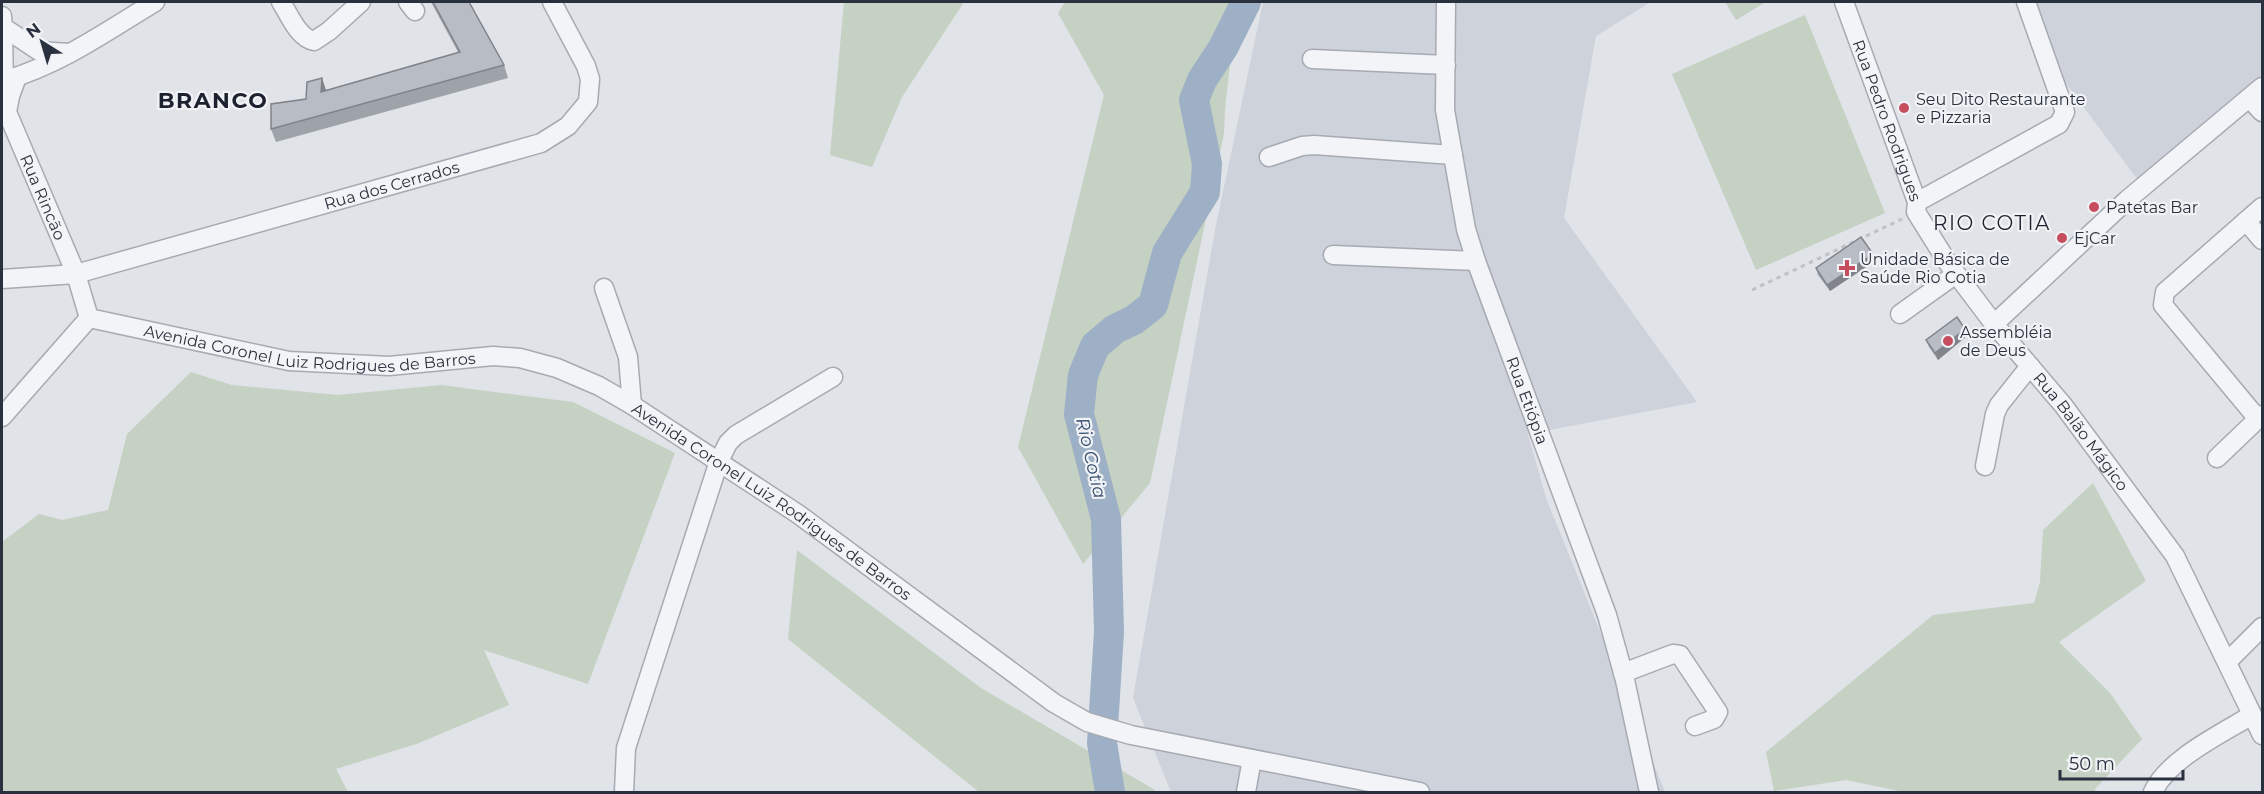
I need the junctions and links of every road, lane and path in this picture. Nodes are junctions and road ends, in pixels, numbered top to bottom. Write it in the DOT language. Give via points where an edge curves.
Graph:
graph roads {
  1 [pos="155,2"];
  2 [pos="281,2"];
  3 [pos="361,2"];
  4 [pos="552,2"];
  5 [pos="1446,2"];
  6 [pos="1844,2"];
  7 [pos="2026,2"];
  8 [pos="2,21"];
  9 [pos="72,53"];
  10 [pos="1312,59"];
  11 [pos="1446,65"];
  12 [pos="7,80"];
  13 [pos="2256,92"];
  14 [pos="4,110"];
  15 [pos="2262,112"];
  16 [pos="1453,155"];
  17 [pos="1269,157"];
  18 [pos="1917,207"];
  19 [pos="2262,207"];
  20 [pos="2246,221"];
  21 [pos="2262,240"];
  22 [pos="1333,255"];
  23 [pos="1476,261"];
  24 [pos="76,274"];
  25 [pos="1956,274"];
  26 [pos="2,279"];
  27 [pos="604,288"];
  28 [pos="1752,290"];
  29 [pos="1900,314"];
  30 [pos="89,318"];
  31 [pos="1994,324"];
  32 [pos="2030,366"];
  33 [pos="833,377"];
  34 [pos="632,405"];
  35 [pos="2,417"];
  36 [pos="2260,417"];
  37 [pos="2217,458"];
  38 [pos="718,461"];
  39 [pos="1985,465"];
  40 [pos="2262,627"];
  41 [pos="2227,662"];
  42 [pos="1623,673"];
  43 [pos="2252,715"];
  44 [pos="1695,726"];
  45 [pos="2262,735"];
  46 [pos="1252,759"];
  47 [pos="624,792"];
  48 [pos="1246,792"];
  49 [pos="1420,792"];
  50 [pos="1649,792"];
  51 [pos="2153,792"];
  1 -- 9 [label="street"];
  2 -- 3 [label="street" via="307,40 314,41"];
  4 -- 24 [label="street, Rua dos Cerrados" via="590,79 588,102 568,126 541,143"];
  5 -- 11 [label="street, Rua Etiópia"];
  6 -- 18 [label="street, Rua Pedro Rodrigues"];
  7 -- 18 [label="street" via="2065,112 2059,124"];
  8 -- 9 [label="street" via="39,51"];
  8 -- 12 [label="street, Rua Rincão"];
  9 -- 12 [label="street"];
  10 -- 11 [label="street"];
  11 -- 16 [label="street, Rua Etiópia" via="1445,110"];
  12 -- 14 [label="street, Rua Rincão"];
  13 -- 15 [label="street"];
  13 -- 31 [label="street" via="2127,200"];
  14 -- 24 [label="street, Rua Rincão"];
  16 -- 17 [label="street" via="1314,145"];
  16 -- 23 [label="street, Rua Etiópia"];
  18 -- 25 [label="street, Rua Pedro Rodrigues"];
  18 -- 28 [label="path"];
  19 -- 20 [label="street"];
  20 -- 21 [label="street"];
  20 -- 36 [label="street" via="2165,292 2163,305"];
  22 -- 23 [label="street"];
  23 -- 42 [label="street, Rua Etiópia" via="1607,615"];
  24 -- 26 [label="street, Rua dos Cerrados"];
  24 -- 30 [label="street, Rua Rincão"];
  25 -- 29 [label="street"];
  25 -- 31 [label="street, Rua Pedro Rodrigues"];
  27 -- 34 [label="street" via="628,357"];
  30 -- 34 [label="street, Avenida Coronel Luiz Rodrigues de Barros" via="290,361 389,366 493,356 520,358 557,368"];
  30 -- 35 [label="street"];
  31 -- 32 [label="street, Rua Balão Mágico"];
  32 -- 39 [label="street" via="1999,405"];
  32 -- 41 [label="street, Rua Balão Mágico" via="2175,556"];
  33 -- 38 [label="street" via="736,435"];
  34 -- 38 [label="street, Avenida Coronel Luiz Rodrigues de Barros"];
  36 -- 37 [label="street"];
  38 -- 46 [label="street, Avenida Coronel Luiz Rodrigues de Barros" via="798,514 1054,703 1088,722 1131,735"];
  38 -- 47 [label="street" via="626,748"];
  40 -- 41 [label="street"];
  41 -- 43 [label="street, Rua Balão Mágico"];
  42 -- 44 [label="street" via="1673,654 1680,655 1718,712 1714,719"];
  42 -- 50 [label="street, Rua Etiópia"];
  43 -- 45 [label="street, Rua Balão Mágico"];
  43 -- 51 [label="street" via="2174,766 2158,780"];
  46 -- 48 [label="street"];
  46 -- 49 [label="street, Avenida Coronel Luiz Rodrigues de Barros"];
}
